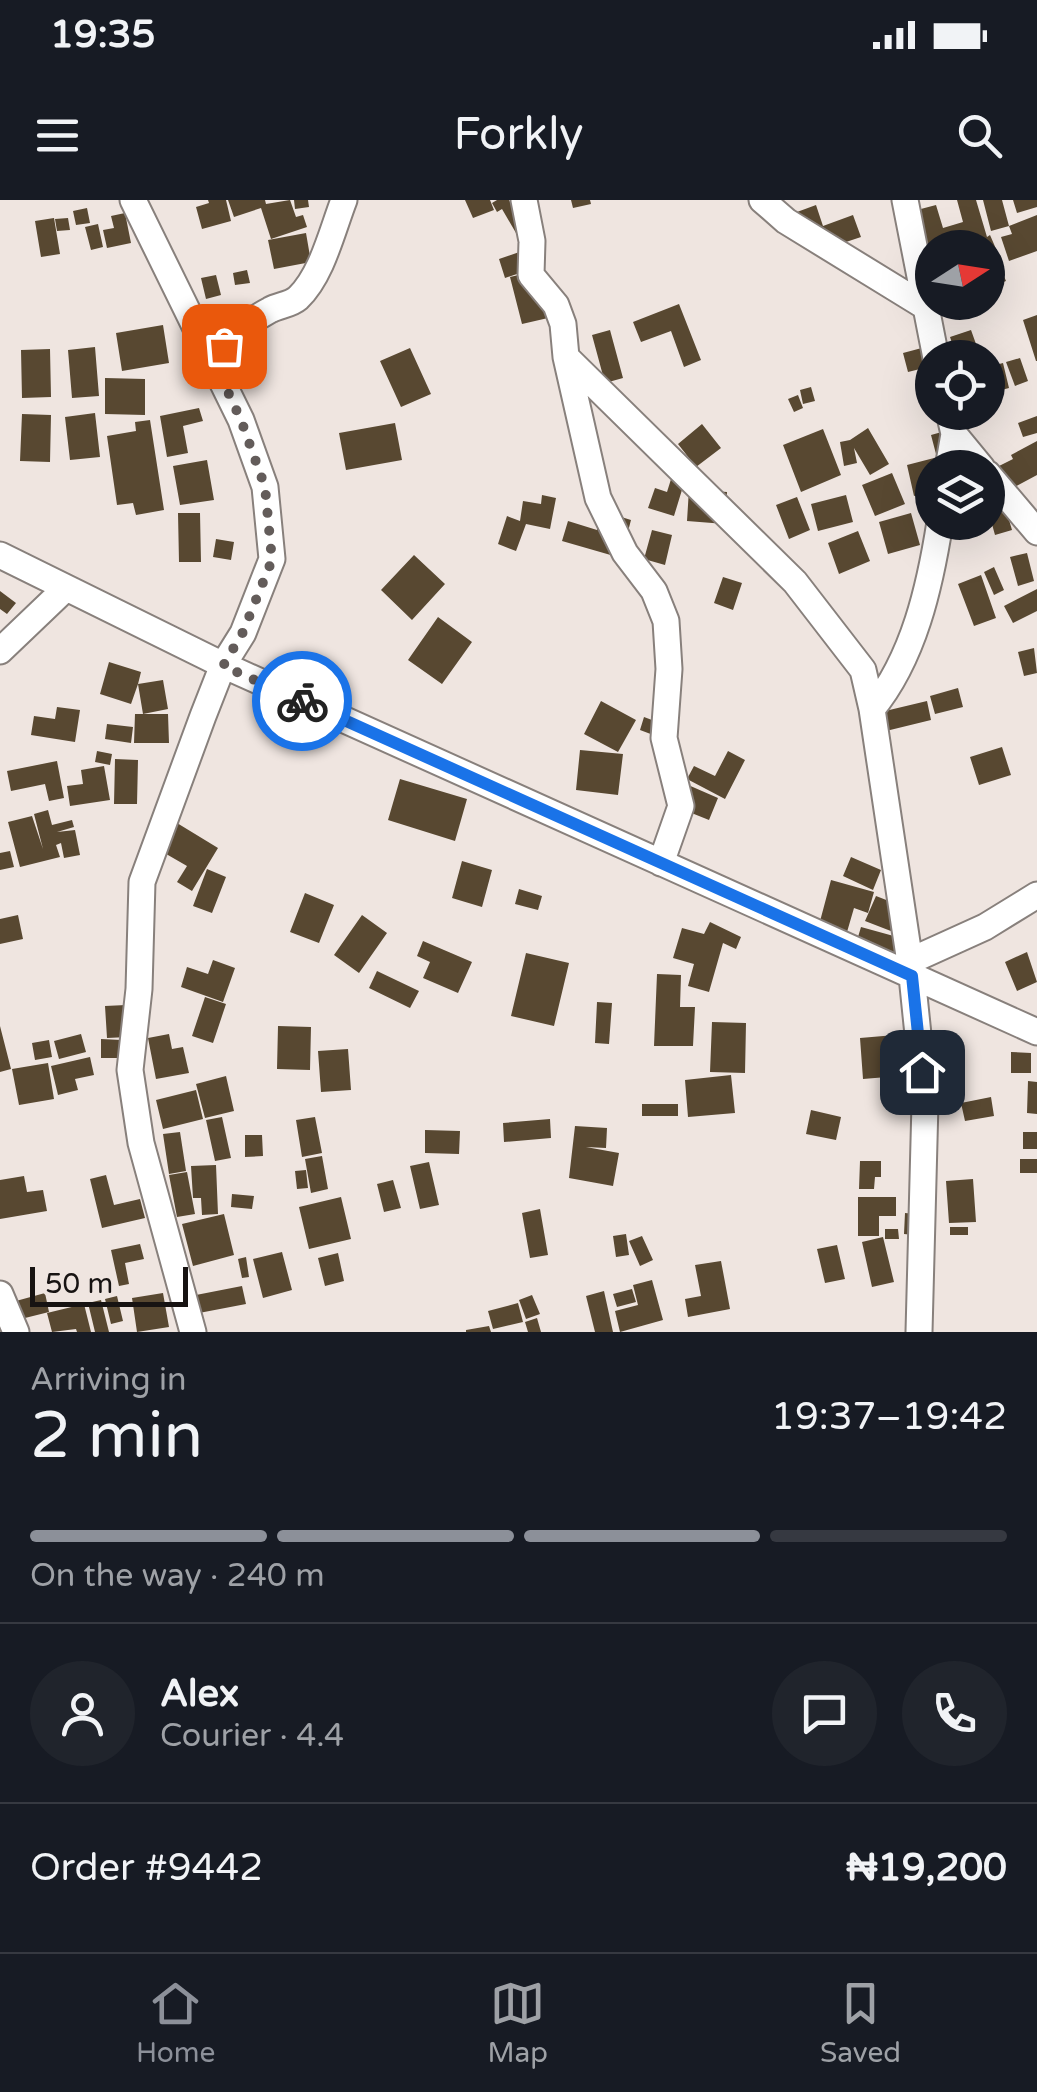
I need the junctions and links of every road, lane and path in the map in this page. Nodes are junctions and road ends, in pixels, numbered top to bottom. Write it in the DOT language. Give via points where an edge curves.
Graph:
graph roads {
  1 [pos="133,200"];
  2 [pos="344,200"];
  3 [pos="524,200"];
  4 [pos="762,200"];
  5 [pos="905,200"];
  6 [pos="915,251"];
  7 [pos="915,300"];
  8 [pos="566,357"];
  9 [pos="214,362"];
  10 [pos="1005,494"];
  11 [pos="1037,532"];
  12 [pos="936,540"];
  13 [pos="0,555"];
  14 [pos="66,588"];
  15 [pos="0,651"];
  16 [pos="223,666"];
  17 [pos="872,710"];
  18 [pos="662,863"];
  19 [pos="1037,895"];
  20 [pos="911,969"];
  21 [pos="1037,1032"];
  22 [pos="0,1294"];
  23 [pos="16,1332"];
  24 [pos="193,1332"];
  25 [pos="919,1332"];
  1 -- 9 [label="street"];
  2 -- 9 [label="street" via="311,282 295,301 243,328"];
  3 -- 8 [label="street" via="531,275 556,305"];
  4 -- 7 [label="street"];
  5 -- 6 [label="street"];
  8 -- 17 [label="street" via="796,582 864,670"];
  8 -- 18 [label="street" via="598,498 666,621 664,738 680,806"];
  9 -- 16 [label="street" via="265,487 272,560"];
  10 -- 11 [label="street"];
  12 -- 17 [label="street" via="906,652"];
  13 -- 14 [label="street"];
  14 -- 15 [label="street"];
  14 -- 16 [label="street"];
  16 -- 18 [label="street"];
  16 -- 24 [label="street" via="142,882 130,1070 141,1142"];
  17 -- 20 [label="street"];
  18 -- 20 [label="street"];
  19 -- 20 [label="street"];
  20 -- 21 [label="street"];
  20 -- 25 [label="street" via="925,1104"];
  22 -- 23 [label="street"];
}
